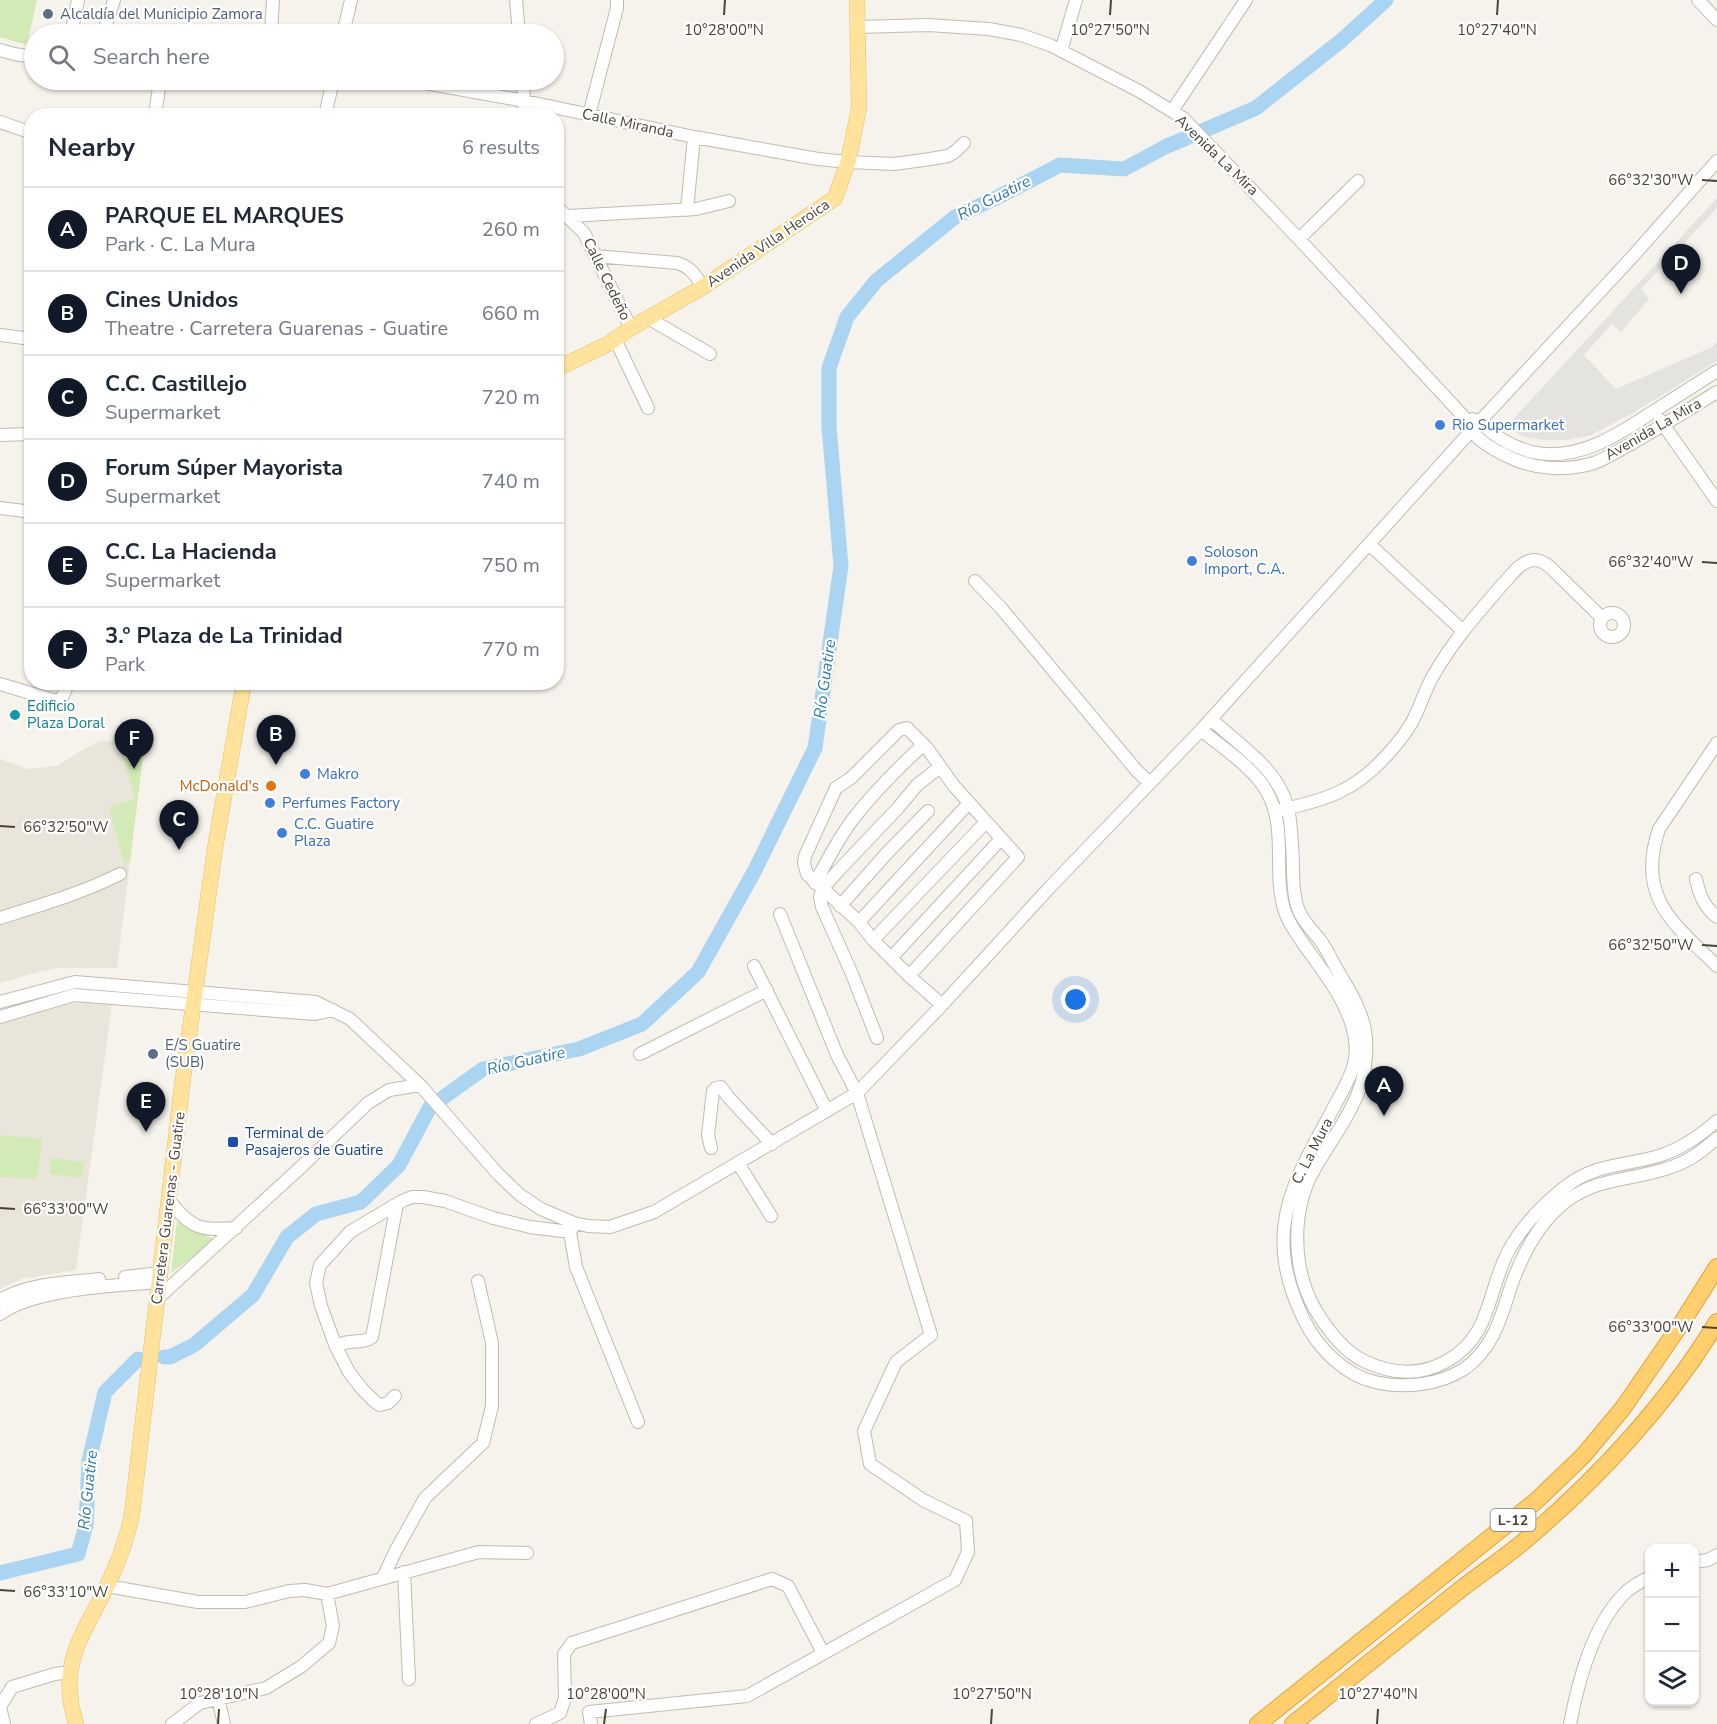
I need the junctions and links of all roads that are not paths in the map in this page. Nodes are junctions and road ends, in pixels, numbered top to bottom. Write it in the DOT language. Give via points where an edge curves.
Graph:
graph roads {
  1 [pos="78,0"];
  2 [pos="114,0"];
  3 [pos="273,0"];
  4 [pos="351,0"];
  5 [pos="516,0"];
  6 [pos="617,0"];
  7 [pos="857,0"];
  8 [pos="1076,0"];
  9 [pos="1246,0"];
  10 [pos="1698,0"];
  11 [pos="1717,20"];
  12 [pos="73,24"];
  13 [pos="106,24"];
  14 [pos="272,24"];
  15 [pos="345,24"];
  16 [pos="518,24"];
  17 [pos="858,27"];
  18 [pos="0,50"];
  19 [pos="1061,51"];
  20 [pos="24,56"];
  21 [pos="159,90"];
  22 [pos="331,90"];
  23 [pos="464,90"];
  24 [pos="524,90"];
  25 [pos="525,101"];
  26 [pos="156,108"];
  27 [pos="327,108"];
  28 [pos="525,108"];
  29 [pos="557,108"];
  30 [pos="564,110"];
  31 [pos="1172,111"];
  32 [pos="589,115"];
  33 [pos="0,122"];
  34 [pos="24,130"];
  35 [pos="694,137"];
  36 [pos="964,143"];
  37 [pos="1717,161"];
  38 [pos="848,162"];
  39 [pos="1358,181"];
  40 [pos="729,201"];
  41 [pos="687,210"];
  42 [pos="564,213"];
  43 [pos="568,216"];
  44 [pos="1299,239"];
  45 [pos="595,256"];
  46 [pos="702,287"];
  47 [pos="648,318"];
  48 [pos="631,328"];
  49 [pos="0,335"];
  50 [pos="24,338"];
  51 [pos="615,339"];
  52 [pos="710,354"];
  53 [pos="564,365"];
  54 [pos="1717,371"];
  55 [pos="1717,392"];
  56 [pos="648,408"];
  57 [pos="1654,412"];
  58 [pos="1464,417"];
  59 [pos="1480,421"];
  60 [pos="1663,426"];
  61 [pos="1471,430"];
  62 [pos="24,434"];
  63 [pos="0,435"];
  64 [pos="1717,501"];
  65 [pos="0,508"];
  66 [pos="24,511"];
  67 [pos="1369,544"];
  68 [pos="975,581"];
  69 [pos="1602,618"];
  70 [pos="1462,630"];
  71 [pos="0,684"];
  72 [pos="65,690"];
  73 [pos="243,690"];
  74 [pos="1211,719"];
  75 [pos="1201,730"];
  76 [pos="1717,744"];
  77 [pos="923,745"];
  78 [pos="940,766"];
  79 [pos="1150,783"];
  80 [pos="969,803"];
  81 [pos="1282,809"];
  82 [pos="928,811"];
  83 [pos="986,822"];
  84 [pos="1001,839"];
  85 [pos="120,874"];
  86 [pos="1696,879"];
  87 [pos="819,886"];
  88 [pos="840,906"];
  89 [pos="780,914"];
  90 [pos="1717,917"];
  91 [pos="0,918"];
  92 [pos="859,922"];
  93 [pos="873,940"];
  94 [pos="891,958"];
  95 [pos="754,966"];
  96 [pos="1717,966"];
  97 [pos="909,976"];
  98 [pos="767,990"];
  99 [pos="195,998"];
  100 [pos="0,1002"];
  101 [pos="942,1005"];
  102 [pos="0,1017"];
  103 [pos="877,1038"];
  104 [pos="640,1054"];
  105 [pos="420,1085"];
  106 [pos="857,1093"];
  107 [pos="827,1111"];
  108 [pos="1717,1121"];
  109 [pos="1717,1138"];
  110 [pos="772,1144"];
  111 [pos="711,1148"];
  112 [pos="738,1163"];
  113 [pos="169,1200"];
  114 [pos="397,1204"];
  115 [pos="771,1216"];
  116 [pos="236,1228"];
  117 [pos="572,1228"];
  118 [pos="1717,1267"];
  119 [pos="159,1278"];
  120 [pos="478,1281"];
  121 [pos="0,1300"];
  122 [pos="156,1305"];
  123 [pos="0,1314"];
  124 [pos="1717,1322"];
  125 [pos="336,1347"];
  126 [pos="395,1396"];
  127 [pos="638,1422"];
  128 [pos="527,1553"];
  129 [pos="1717,1556"];
  130 [pos="1699,1561"];
  131 [pos="404,1572"];
  132 [pos="383,1578"];
  133 [pos="1645,1579"];
  134 [pos="108,1586"];
  135 [pos="327,1594"];
  136 [pos="823,1653"];
  137 [pos="70,1672"];
  138 [pos="409,1680"];
  139 [pos="218,1698"];
  140 [pos="4,1724"];
  141 [pos="76,1724"];
  142 [pos="172,1724"];
  143 [pos="224,1724"];
  144 [pos="536,1724"];
  145 [pos="591,1724"];
  146 [pos="1258,1724"];
  147 [pos="1293,1724"];
  148 [pos="1570,1724"];
  1 -- 12 [label="street"];
  2 -- 13 [label="street"];
  3 -- 14 [label="street"];
  4 -- 15 [label="street"];
  5 -- 16 [label="street"];
  6 -- 32 [label="street"];
  7 -- 17 [label="main road, Avenida Villa Heroica"];
  8 -- 19 [label="street"];
  9 -- 31 [label="street"];
  10 -- 11 [label="street"];
  17 -- 19 [label="street, Avenida La Mira" via="928,25 989,29 1021,35"];
  17 -- 38 [label="main road, Avenida Villa Heroica" via="859,108"];
  18 -- 20 [label="street"];
  19 -- 31 [label="street, Avenida La Mira"];
  21 -- 26 [label="street"];
  22 -- 27 [label="street"];
  23 -- 25 [label="street, Calle Miranda"];
  24 -- 25 [label="street"];
  25 -- 28 [label="street"];
  25 -- 29 [label="street, Calle Miranda"];
  30 -- 32 [label="street, Calle Miranda"];
  31 -- 44 [label="street, Avenida La Mira"];
  32 -- 35 [label="street, Calle Miranda"];
  33 -- 34 [label="street"];
  35 -- 38 [label="street, Calle Miranda"];
  35 -- 41 [label="street"];
  36 -- 38 [label="street, Calle Miranda" via="948,156 930,159 894,164"];
  37 -- 59 [label="street"];
  38 -- 46 [label="main road, Avenida Villa Heroica" via="835,198"];
  39 -- 44 [label="street"];
  40 -- 41 [label="street"];
  41 -- 43 [label="street"];
  42 -- 43 [label="street, Calle Cedeño"];
  43 -- 45 [label="street, Calle Cedeño" via="584,233"];
  44 -- 58 [label="street, Avenida La Mira"];
  45 -- 46 [label="street" via="677,262 688,267"];
  45 -- 48 [label="street, Calle Cedeño"];
  46 -- 47 [label="main road, Avenida Villa Heroica"];
  47 -- 48 [label="main road, Avenida Villa Heroica"];
  47 -- 52 [label="street"];
  48 -- 51 [label="main road, Avenida Villa Heroica"];
  49 -- 50 [label="street"];
  51 -- 53 [label="main road, Avenida Villa Heroica"];
  51 -- 56 [label="street"];
  54 -- 57 [label="street, Avenida La Mira"];
  55 -- 60 [label="street, Avenida La Mira"];
  57 -- 59 [label="street, Avenida La Mira" via="1610,440 1563,453 1517,447"];
  57 -- 60 [label="street"];
  58 -- 59 [label="street, Avenida La Mira"];
  58 -- 61 [label="street, Avenida La Mira"];
  59 -- 61 [label="street"];
  60 -- 61 [label="street, Avenida La Mira" via="1594,462 1563,468 1510,458 1483,443"];
  60 -- 64 [label="street"];
  61 -- 67 [label="street"];
  62 -- 63 [label="street"];
  65 -- 66 [label="street"];
  67 -- 70 [label="street"];
  67 -- 74 [label="street"];
  68 -- 79 [label="street"];
  69 -- 70 [label="street" via="1550,567 1534,560 1516,571"];
  70 -- 81 [label="street" via="1431,678 1415,716 1386,756 1356,784 1316,802"];
  71 -- 72 [label="street" via="60,702"];
  73 -- 99 [label="main road, Carretera Guarenas - Guatire" via="215,848"];
  74 -- 75 [label="street"];
  74 -- 81 [label="street" via="1258,760 1280,788"];
  75 -- 79 [label="street"];
  75 -- 81 [label="street, C. La Mura" via="1252,773"];
  76 -- 96 [label="street" via="1659,829 1652,873 1660,904 1674,924"];
  77 -- 78 [label="street"];
  77 -- 87 [label="street" via="854,818 834,848"];
  77 -- 87 [label="street" via="907,728 899,730 836,788 805,856 807,874"];
  78 -- 80 [label="street"];
  78 -- 87 [label="street"];
  79 -- 101 [label="street"];
  80 -- 83 [label="street"];
  80 -- 92 [label="street"];
  81 -- 108 [label="street" via="1300,915 1322,942 1353,999 1366,1033 1364,1078 1356,1100 1312,1172 1299,1213 1297,1238 1311,1303 1334,1337 1361,1360 1391,1371 1410,1372 1424,1371 1460,1353 1482,1324 1508,1252 1535,1213 1553,1196 1570,1183 1608,1166 1674,1151"];
  81 -- 109 [label="street, C. La Mura" via="1281,893 1286,913 1345,1008 1355,1037 1356,1058 1345,1088 1295,1180 1282,1239 1287,1275 1306,1325 1347,1370 1377,1383 1426,1384 1463,1369 1479,1357 1491,1340 1529,1244 1558,1207 1590,1188 1683,1163"];
  82 -- 88 [label="street"];
  83 -- 84 [label="street"];
  83 -- 93 [label="street"];
  84 -- 94 [label="street"];
  84 -- 97 [label="street" via="1018,858"];
  85 -- 91 [label="street" via="50,903"];
  86 -- 90 [label="street" via="1704,904"];
  87 -- 88 [label="street"];
  87 -- 103 [label="street" via="822,907"];
  88 -- 92 [label="street"];
  89 -- 106 [label="street" via="837,1055"];
  92 -- 93 [label="street"];
  93 -- 94 [label="street"];
  94 -- 97 [label="street"];
  95 -- 98 [label="street"];
  97 -- 101 [label="street"];
  98 -- 104 [label="street"];
  98 -- 107 [label="street"];
  99 -- 100 [label="street" via="75,982"];
  99 -- 102 [label="street" via="74,995"];
  99 -- 105 [label="street" via="316,1002 350,1019"];
  99 -- 113 [label="main road, Carretera Guarenas - Guatire"];
  101 -- 106 [label="street"];
  105 -- 116 [label="street" via="389,1090 368,1103"];
  105 -- 117 [label="street" via="520,1195"];
  106 -- 107 [label="street"];
  106 -- 136 [label="street" via="931,1335 896,1362 864,1431 870,1464 923,1500 966,1521 968,1552 955,1580"];
  107 -- 110 [label="street"];
  110 -- 111 [label="street" via="721,1087 713,1091 708,1135"];
  110 -- 112 [label="street"];
  112 -- 115 [label="street"];
  112 -- 117 [label="street" via="654,1212 610,1227"];
  113 -- 116 [label="street" via="193,1225 214,1230"];
  113 -- 119 [label="main road, Carretera Guarenas - Guatire"];
  114 -- 117 [label="street" via="412,1197 433,1197 530,1227"];
  114 -- 125 [label="street" via="372,1337"];
  114 -- 125 [label="street" via="350,1232 320,1265 317,1290"];
  116 -- 122 [label="street"];
  117 -- 127 [label="street" via="576,1267"];
  118 -- 146 [label="highway, L-12" via="1623,1408 1583,1456 1536,1501"];
  119 -- 121 [label="street" via="43,1285"];
  119 -- 122 [label="main road, Carretera Guarenas - Guatire"];
  119 -- 123 [label="street" via="63,1292 33,1299"];
  120 -- 132 [label="street" via="492,1342 492,1406 483,1443 425,1498"];
  122 -- 134 [label="main road, Carretera Guarenas - Guatire" via="129,1531"];
  124 -- 147 [label="highway, L-12" via="1624,1446 1571,1499 1527,1539"];
  125 -- 126 [label="street" via="349,1372 375,1402 380,1405"];
  128 -- 131 [label="street" via="479,1552"];
  129 -- 130 [label="street"];
  131 -- 132 [label="street"];
  131 -- 138 [label="street"];
  132 -- 135 [label="street"];
  133 -- 148 [label="street" via="1624,1594 1598,1634 1581,1674"];
  134 -- 135 [label="street" via="198,1602 245,1602 305,1590"];
  134 -- 137 [label="main road, Carretera Guarenas - Guatire" via="78,1643"];
  135 -- 139 [label="street" via="333,1626 329,1643 302,1666 266,1688"];
  136 -- 144 [label="street" via="788,1586 772,1580 572,1643 564,1654 565,1698 560,1713"];
  136 -- 145 [label="street" via="747,1696 589,1713"];
  137 -- 140 [label="street" via="12,1687 0,1707"];
  137 -- 141 [label="main road, Carretera Guarenas - Guatire" via="69,1696"];
  139 -- 142 [label="street" via="200,1703"];
  139 -- 143 [label="street"];
}
